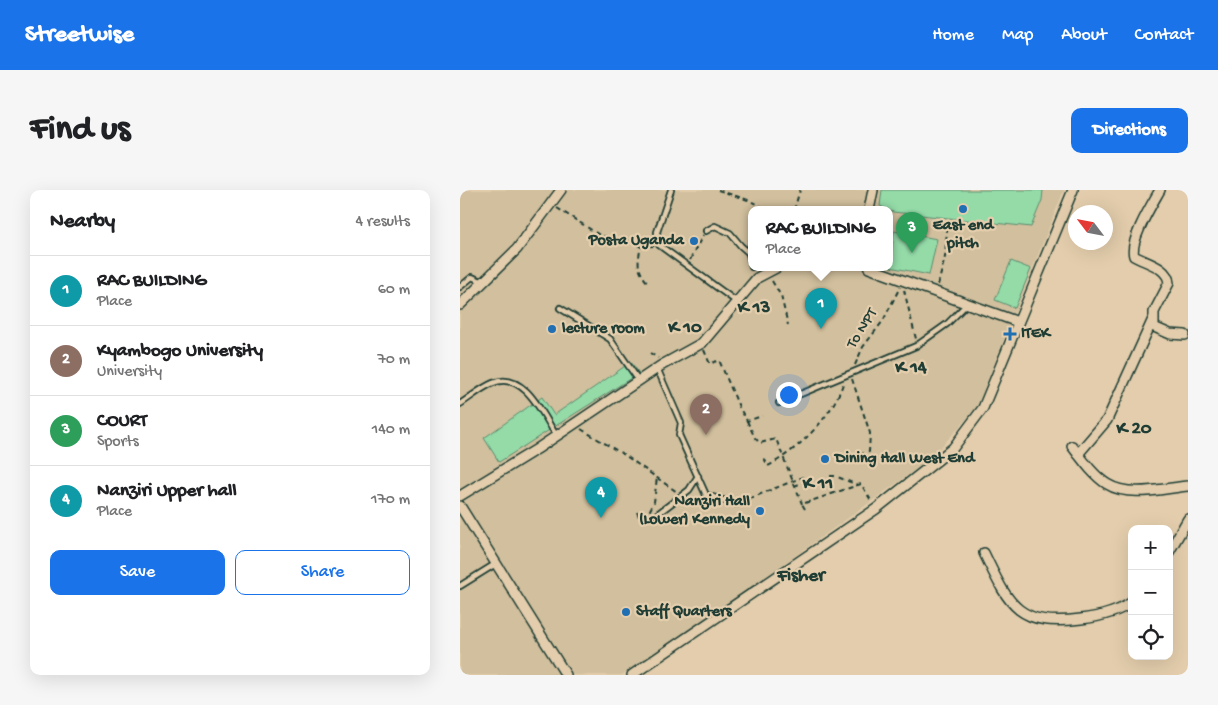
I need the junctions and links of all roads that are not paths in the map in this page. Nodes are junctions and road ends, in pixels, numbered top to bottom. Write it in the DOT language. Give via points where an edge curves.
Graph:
graph roads {
  1 [pos="561,190"];
  2 [pos="671,190"];
  3 [pos="873,190"];
  4 [pos="1073,190"];
  5 [pos="1160,190"];
  6 [pos="870,206"];
  7 [pos="706,231"];
  8 [pos="748,252"];
  9 [pos="754,271"];
  10 [pos="770,271"];
  11 [pos="877,271"];
  12 [pos="757,278"];
  13 [pos="484,283"];
  14 [pos="460,287"];
  15 [pos="737,302"];
  16 [pos="967,304"];
  17 [pos="460,305"];
  18 [pos="560,308"];
  19 [pos="1153,319"];
  20 [pos="1018,322"];
  21 [pos="1185,335"];
  22 [pos="657,368"];
  23 [pos="639,381"];
  24 [pos="779,403"];
  25 [pos="460,404"];
  26 [pos="556,435"];
  27 [pos="698,476"];
  28 [pos="1188,486"];
  29 [pos="460,496"];
  30 [pos="736,504"];
  31 [pos="460,506"];
  32 [pos="656,514"];
  33 [pos="1188,520"];
  34 [pos="1173,545"];
  35 [pos="984,553"];
  36 [pos="497,562"];
  37 [pos="460,586"];
  38 [pos="1128,604"];
  39 [pos="566,675"];
  40 [pos="632,675"];
  1 -- 13 [label="street" via="517,249"];
  2 -- 15 [label="lane" via="657,232 659,245"];
  3 -- 6 [label="street"];
  4 -- 20 [label="street"];
  5 -- 19 [label="street" via="1133,247 1134,256 1163,270 1168,278 1169,283"];
  7 -- 8 [label="lane" via="716,226 726,230"];
  9 -- 12 [label="lane"];
  10 -- 12 [label="street"];
  11 -- 16 [label="street"];
  12 -- 15 [label="street"];
  13 -- 14 [label="lane" via="472,277"];
  13 -- 17 [label="street"];
  15 -- 22 [label="street" via="702,343"];
  16 -- 20 [label="street"];
  16 -- 24 [label="lane" via="947,324 916,346 852,377"];
  18 -- 23 [label="lane" via="610,339"];
  19 -- 21 [label="street" via="1154,328 1158,331"];
  19 -- 28 [label="street" via="1107,420 1075,450 1108,485 1142,491"];
  20 -- 40 [label="street" via="989,395 974,422 953,448 876,509"];
  22 -- 23 [label="street"];
  22 -- 27 [label="lane" via="681,423 679,435"];
  23 -- 26 [label="street"];
  25 -- 26 [label="lane" via="495,382 510,382 526,389"];
  26 -- 29 [label="street"];
  27 -- 30 [label="lane" via="706,495"];
  27 -- 32 [label="lane" via="689,490"];
  31 -- 36 [label="street"];
  33 -- 34 [label="street"];
  35 -- 38 [label="street" via="1007,598 1030,618 1066,621 1092,618"];
  36 -- 37 [label="lane"];
  36 -- 39 [label="street"];
}
